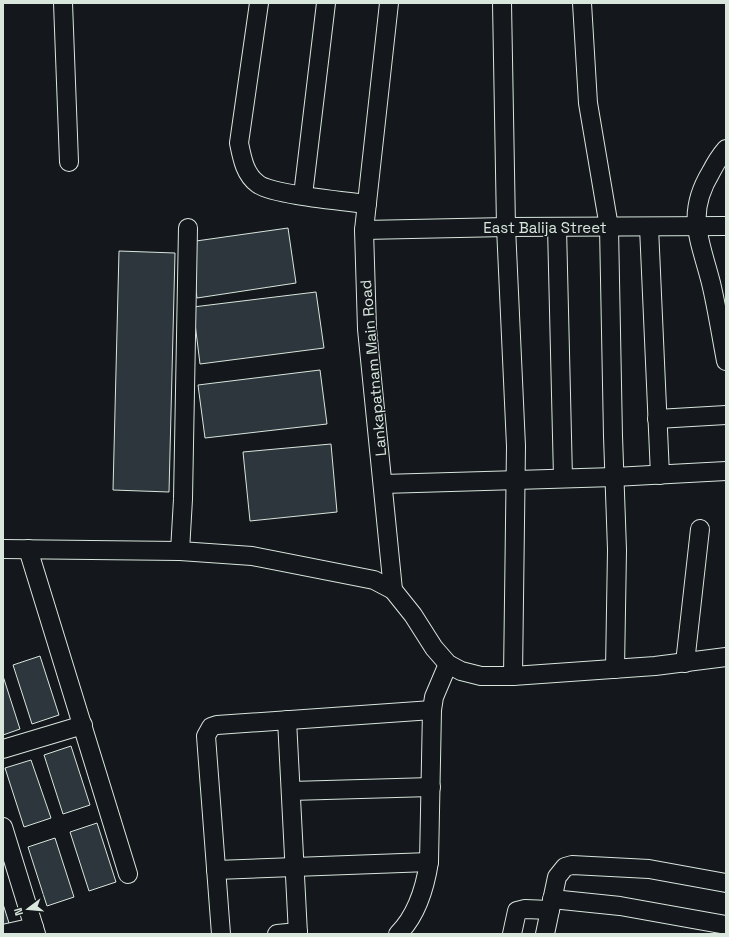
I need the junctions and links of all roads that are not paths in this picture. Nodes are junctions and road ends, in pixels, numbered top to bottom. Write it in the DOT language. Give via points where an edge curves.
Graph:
graph roads {
  1 [pos="63,3"];
  2 [pos="259,3"];
  3 [pos="326,3"];
  4 [pos="389,3"];
  5 [pos="502,3"];
  6 [pos="582,3"];
  7 [pos="726,149"];
  8 [pos="69,162"];
  9 [pos="302,195"];
  10 [pos="367,204"];
  11 [pos="726,226"];
  12 [pos="506,227"];
  13 [pos="557,227"];
  14 [pos="609,227"];
  15 [pos="649,227"];
  16 [pos="697,227"];
  17 [pos="188,228"];
  18 [pos="364,230"];
  19 [pos="726,360"];
  20 [pos="726,415"];
  21 [pos="657,419"];
  22 [pos="726,471"];
  23 [pos="660,475"];
  24 [pos="614,477"];
  25 [pos="563,478"];
  26 [pos="516,479"];
  27 [pos="383,484"];
  28 [pos="700,529"];
  29 [pos="3,549"];
  30 [pos="28,549"];
  31 [pos="180,550"];
  32 [pos="393,590"];
  33 [pos="726,657"];
  34 [pos="685,663"];
  35 [pos="448,664"];
  36 [pos="615,669"];
  37 [pos="513,676"];
  38 [pos="432,710"];
  39 [pos="287,720"];
  40 [pos="82,725"];
  41 [pos="3,749"];
  42 [pos="430,786"];
  43 [pos="291,791"];
  44 [pos="3,827"];
  45 [pos="429,862"];
  46 [pos="294,866"];
  47 [pos="216,870"];
  48 [pos="128,874"];
  49 [pos="726,883"];
  50 [pos="551,905"];
  51 [pos="726,925"];
  52 [pos="35,930"];
  53 [pos="298,933"];
  54 [pos="3,934"];
  55 [pos="221,934"];
  56 [pos="277,934"];
  57 [pos="398,934"];
  58 [pos="512,934"];
  59 [pos="546,934"];
  1 -- 8 [label="street"];
  2 -- 9 [label="street" via="239,143 242,160 248,174 258,184 273,190"];
  3 -- 9 [label="street"];
  4 -- 10 [label="street, Lankapatnam Main Road"];
  5 -- 12 [label="street"];
  6 -- 14 [label="street" via="588,103"];
  7 -- 16 [label="street" via="701,189 697,205"];
  9 -- 10 [label="street"];
  10 -- 18 [label="street, Lankapatnam Main Road"];
  11 -- 16 [label="street, East Balija Street"];
  12 -- 13 [label="street, East Balija Street"];
  12 -- 18 [label="street, East Balija Street"];
  12 -- 26 [label="street"];
  13 -- 14 [label="street, East Balija Street"];
  13 -- 25 [label="street"];
  14 -- 15 [label="street, East Balija Street"];
  14 -- 24 [label="street"];
  15 -- 16 [label="street, East Balija Street"];
  15 -- 21 [label="street"];
  16 -- 19 [label="street"];
  17 -- 31 [label="street"];
  18 -- 27 [label="street, Lankapatnam Main Road" via="367,329"];
  20 -- 21 [label="street"];
  21 -- 23 [label="street"];
  22 -- 23 [label="street"];
  23 -- 24 [label="street"];
  24 -- 25 [label="street"];
  24 -- 36 [label="street" via="617,550"];
  25 -- 26 [label="street"];
  26 -- 27 [label="street"];
  26 -- 37 [label="street"];
  27 -- 32 [label="street, Lankapatnam Main Road"];
  28 -- 34 [label="street"];
  29 -- 30 [label="street"];
  30 -- 31 [label="street"];
  30 -- 40 [label="street"];
  31 -- 32 [label="street" via="252,556 330,570 374,580"];
  32 -- 35 [label="street"];
  33 -- 34 [label="street"];
  34 -- 36 [label="street"];
  35 -- 37 [label="street" via="461,671 481,676"];
  35 -- 38 [label="street" via="434,697"];
  36 -- 37 [label="street"];
  38 -- 39 [label="street"];
  38 -- 42 [label="street"];
  39 -- 43 [label="street"];
  39 -- 47 [label="street" via="217,725 207,731"];
  40 -- 41 [label="street"];
  40 -- 48 [label="street"];
  42 -- 43 [label="street"];
  42 -- 45 [label="street"];
  43 -- 46 [label="street"];
  44 -- 52 [label="street"];
  45 -- 46 [label="street"];
  45 -- 57 [label="street" via="422,895 414,913"];
  46 -- 47 [label="street"];
  46 -- 53 [label="street"];
  47 -- 55 [label="street"];
  49 -- 50 [label="street" via="649,869 572,865 565,867 557,877"];
  50 -- 51 [label="street" via="620,906"];
  50 -- 58 [label="street" via="517,911"];
  50 -- 59 [label="street"];
  52 -- 54 [label="street"];
  53 -- 56 [label="street"];
}
